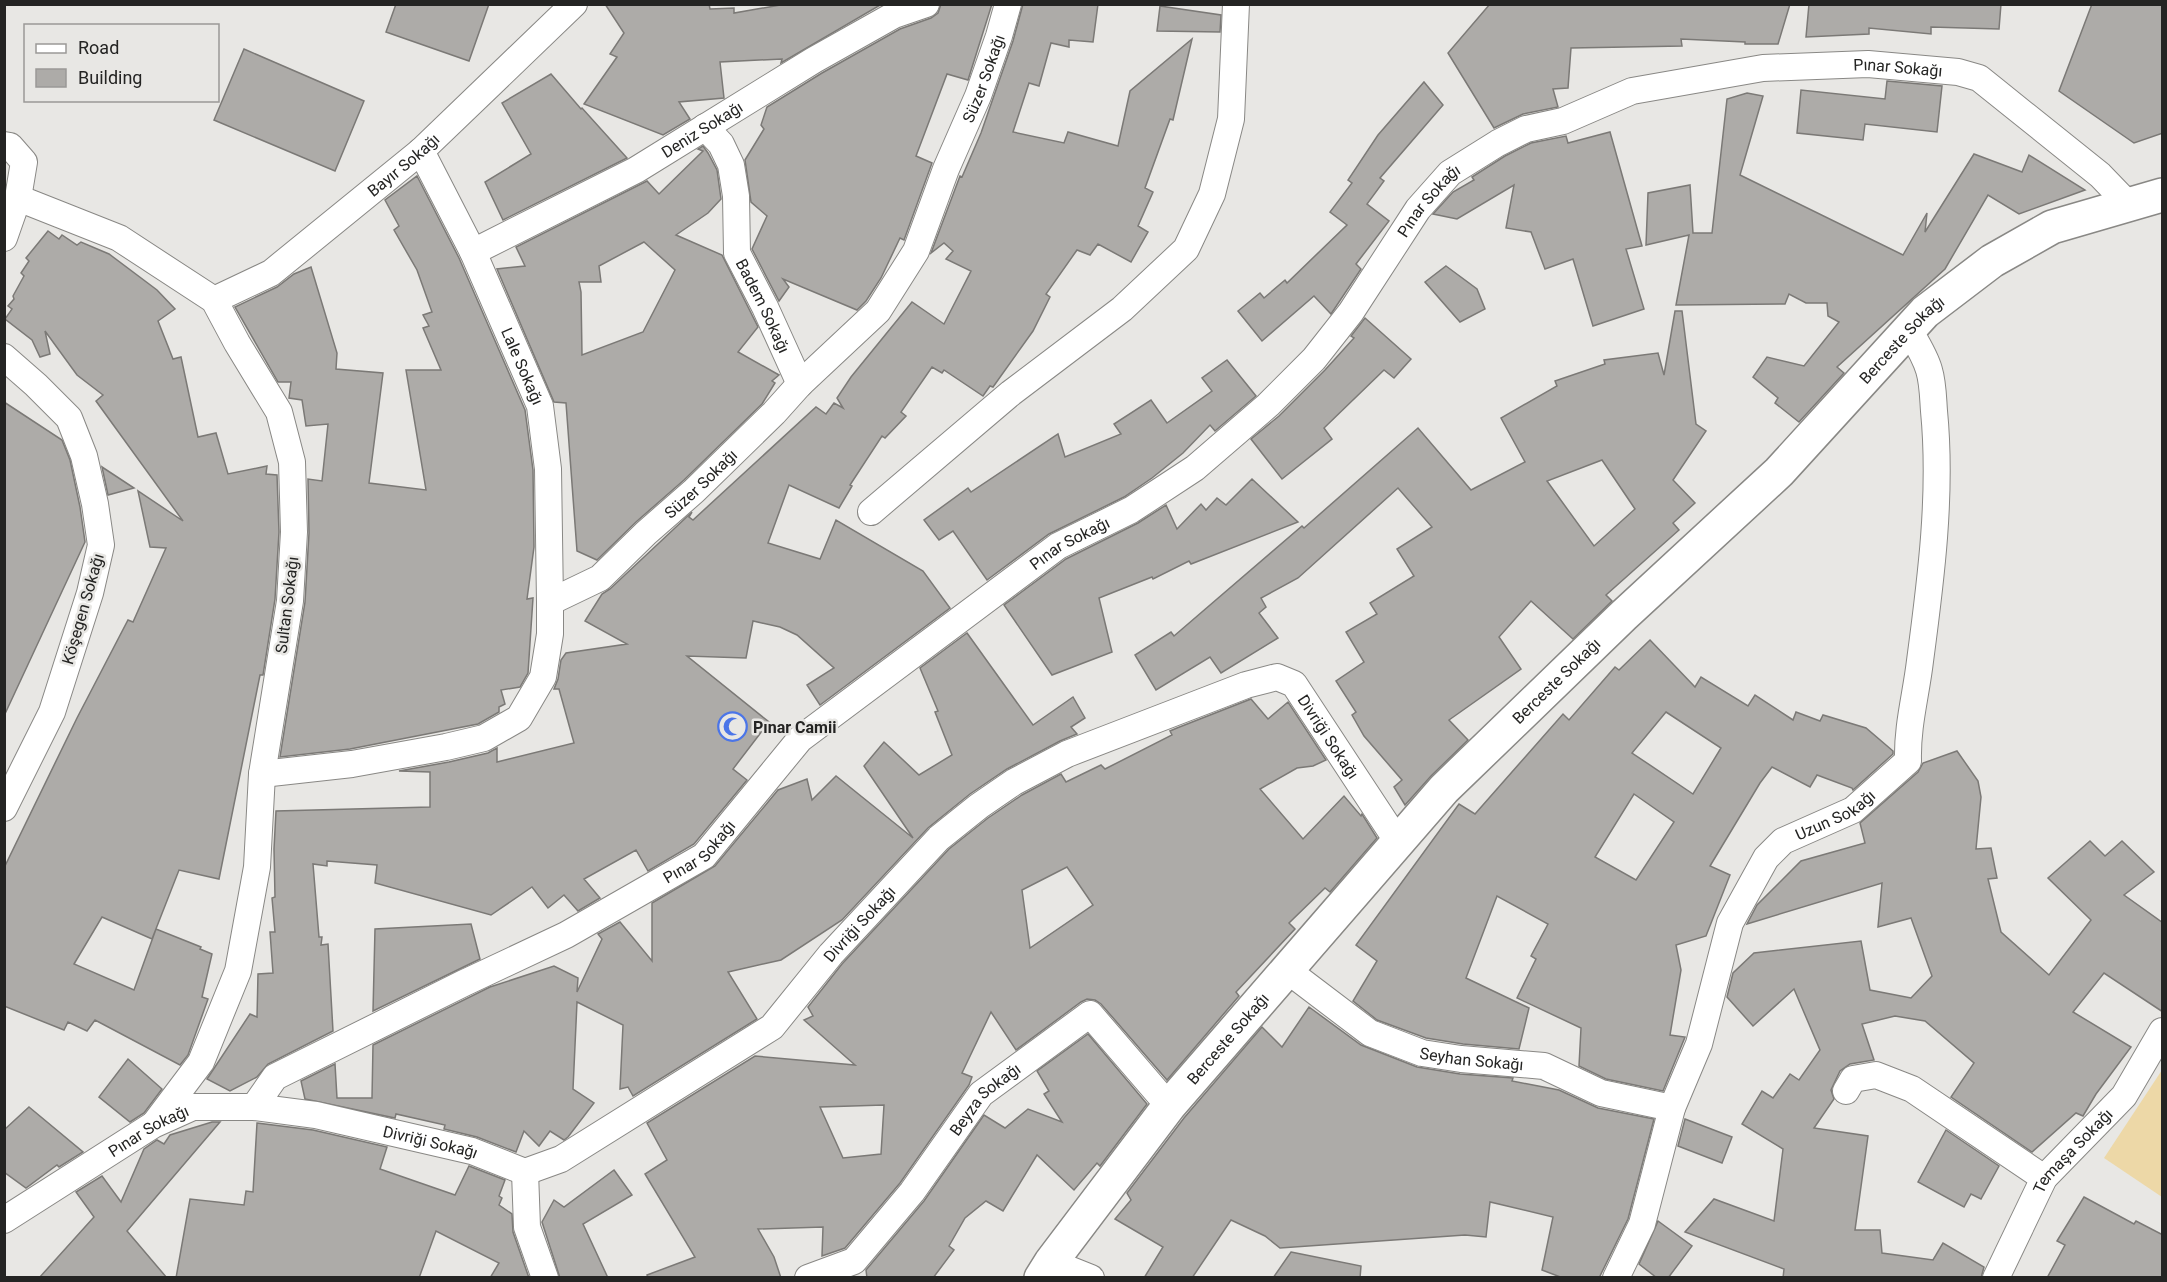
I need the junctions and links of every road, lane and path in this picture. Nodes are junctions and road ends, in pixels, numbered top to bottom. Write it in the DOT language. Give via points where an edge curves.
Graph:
graph roads {
  1 [pos="574,4"];
  2 [pos="927,4"];
  3 [pos="1008,4"];
  4 [pos="1240,8"];
  5 [pos="705,127"];
  6 [pos="4,145"];
  7 [pos="421,151"];
  8 [pos="2163,195"];
  9 [pos="18,198"];
  10 [pos="2128,204"];
  11 [pos="4,238"];
  12 [pos="473,252"];
  13 [pos="214,300"];
  14 [pos="1909,330"];
  15 [pos="4,357"];
  16 [pos="800,384"];
  17 [pos="871,512"];
  18 [pos="550,602"];
  19 [pos="262,774"];
  20 [pos="4,808"];
  21 [pos="1398,842"];
  22 [pos="1287,970"];
  23 [pos="2163,1031"];
  24 [pos="1846,1091"];
  25 [pos="1168,1106"];
  26 [pos="254,1107"];
  27 [pos="1672,1108"];
  28 [pos="153,1125"];
  29 [pos="525,1172"];
  30 [pos="2044,1178"];
  31 [pos="4,1220"];
  32 [pos="1046,1270"];
  33 [pos="544,1278"];
  34 [pos="808,1278"];
  35 [pos="1091,1278"];
  36 [pos="1616,1278"];
  37 [pos="1996,1278"];
  1 -- 7 [label="street, Bayır Sokağı"];
  2 -- 5 [label="street, Deniz Sokağı" via="894,15"];
  3 -- 16 [label="street, Süzer Sokağı" via="978,96 916,251 878,312"];
  4 -- 17 [label="street" via="1231,119 1212,194 1186,249 1122,309 1011,393"];
  5 -- 12 [label="street, Deniz Sokağı" via="636,170"];
  5 -- 16 [label="street, Badem Sokağı" via="721,144 731,165 737,253"];
  6 -- 9 [label="street" via="10,146 24,162"];
  7 -- 12 [label="street, Lale Sokağı"];
  7 -- 13 [label="street, Bayır Sokağı" via="271,273"];
  8 -- 10 [label="street, Berceste Sokağı"];
  9 -- 11 [label="street"];
  9 -- 13 [label="street, Sultan Sokağı" via="119,238"];
  10 -- 14 [label="street, Berceste Sokağı" via="2052,227 1992,261 1924,312"];
  10 -- 26 [label="street, Pınar Sokağı" via="2100,175 1979,78 1958,72 1868,64 1763,68 1632,91 1563,121 1526,129 1450,172 1418,209 1351,312 1314,359 1268,405 1196,468 1131,510 1058,546 800,739 704,856 566,935 275,1077"];
  12 -- 18 [label="street, Lale Sokağı" via="540,406 548,469"];
  13 -- 19 [label="street, Sultan Sokağı" via="279,412 292,462 294,532 290,601"];
  14 -- 21 [label="street, Berceste Sokağı" via="1779,472 1559,677 1444,789"];
  14 -- 27 [label="street, Uzun Sokağı" via="1930,371 1936,478 1908,760 1853,810 1783,841 1766,858 1730,923 1699,1044"];
  15 -- 20 [label="street, Köşegen Sokağı" via="69,418 84,456 101,545 52,712"];
  16 -- 18 [label="street, Süzer Sokağı" via="694,491 600,578"];
  18 -- 19 [label="street" via="543,677 519,718 484,738 446,747 352,764"];
  19 -- 28 [label="street, Sultan Sokağı" via="257,867 238,970 201,1062"];
  21 -- 22 [label="street, Berceste Sokağı"];
  21 -- 29 [label="street, Divriği Sokağı" via="1294,684 1277,677 1246,685 1067,754 1014,782 939,838 838,945 772,1027 561,1159"];
  22 -- 25 [label="street, Berceste Sokağı"];
  22 -- 27 [label="street, Seyhan Sokağı" via="1370,1033 1422,1053 1544,1066 1601,1093"];
  23 -- 30 [label="street, Temaşa Sokağı" via="2124,1096"];
  24 -- 30 [label="street" via="1853,1079 1876,1075 1912,1089"];
  25 -- 32 [label="street, Berceste Sokağı"];
  25 -- 34 [label="street, Beyza Sokağı" via="1090,1014 981,1094 912,1192 854,1261"];
  26 -- 28 [label="street, Pınar Sokağı" via="193,1107"];
  26 -- 29 [label="street, Divriği Sokağı" via="316,1115 472,1151"];
  27 -- 36 [label="street, Uzun Sokağı" via="1642,1224"];
  28 -- 31 [label="street, Pınar Sokağı"];
  29 -- 33 [label="street" via="527,1227"];
  30 -- 37 [label="street, Temaşa Sokağı"];
  32 -- 35 [label="street"];
}
